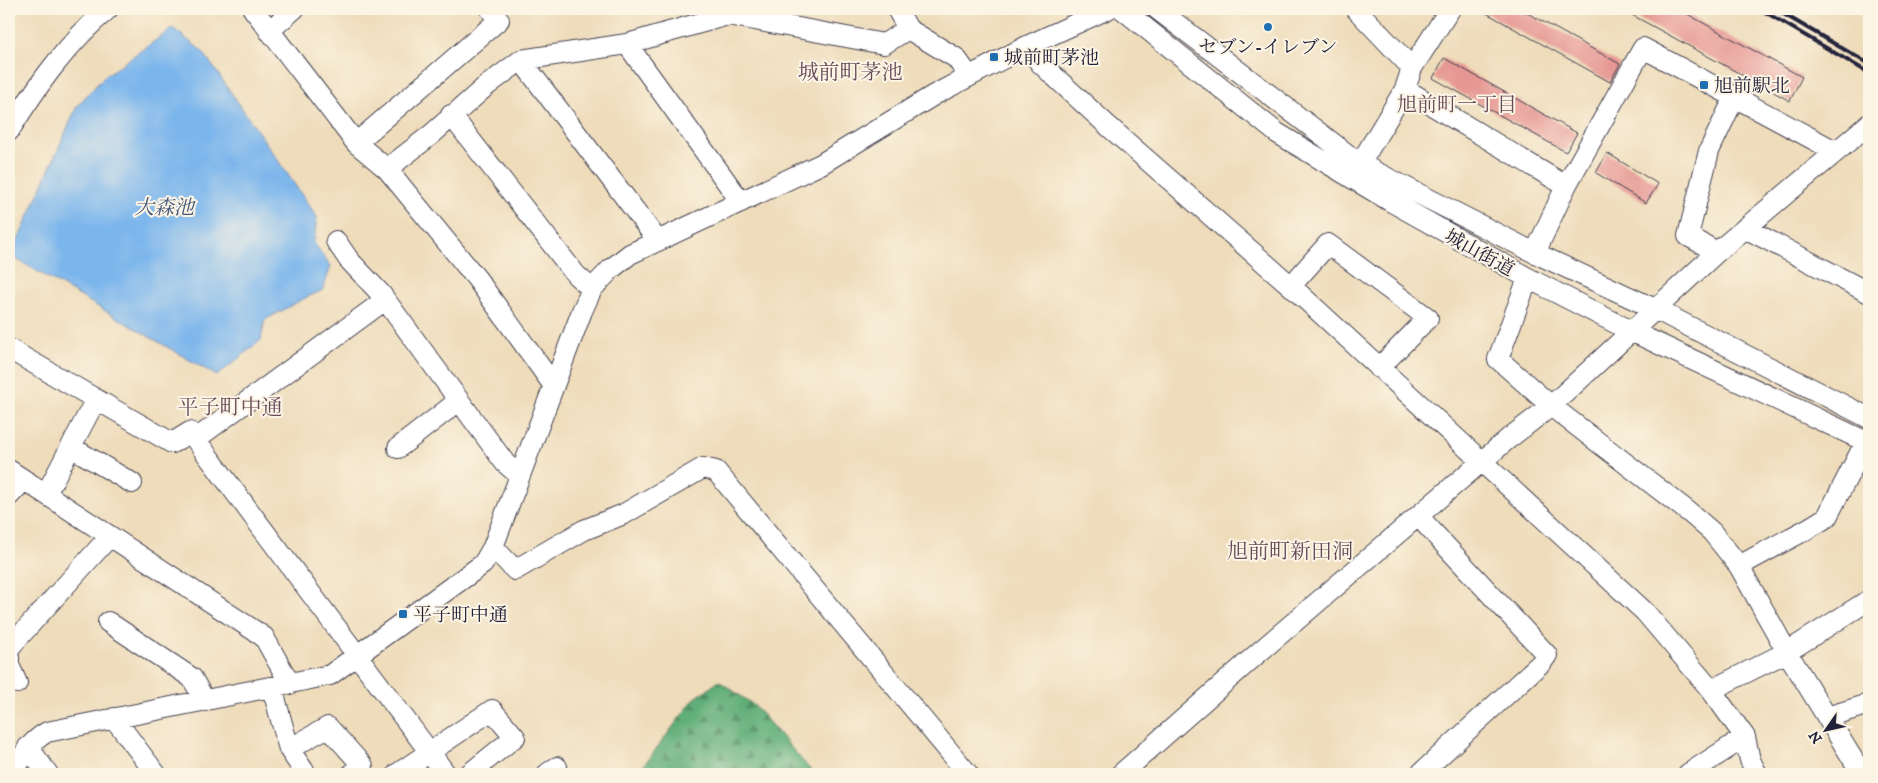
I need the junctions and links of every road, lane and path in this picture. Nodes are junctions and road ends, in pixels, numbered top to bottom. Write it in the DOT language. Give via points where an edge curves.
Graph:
graph roads {
  1 [pos="108,9"];
  2 [pos="254,9"];
  3 [pos="294,9"];
  4 [pos="490,9"];
  5 [pos="897,9"];
  6 [pos="1108,9"];
  7 [pos="1122,9"];
  8 [pos="1157,9"];
  9 [pos="1356,9"];
  10 [pos="1450,9"];
  11 [pos="908,29"];
  12 [pos="269,31"];
  13 [pos="627,44"];
  14 [pos="1026,46"];
  15 [pos="521,60"];
  16 [pos="1412,68"];
  17 [pos="969,76"];
  18 [pos="1405,89"];
  19 [pos="1735,96"];
  20 [pos="451,115"];
  21 [pos="1869,124"];
  22 [pos="9,131"];
  23 [pos="356,143"];
  24 [pos="1835,151"];
  25 [pos="1360,164"];
  26 [pos="387,169"];
  27 [pos="1566,186"];
  28 [pos="741,202"];
  29 [pos="1744,228"];
  30 [pos="336,241"];
  31 [pos="658,241"];
  32 [pos="1717,252"];
  33 [pos="1535,254"];
  34 [pos="1528,278"];
  35 [pos="1291,286"];
  36 [pos="592,289"];
  37 [pos="1869,294"];
  38 [pos="384,300"];
  39 [pos="1655,309"];
  40 [pos="1631,330"];
  41 [pos="9,349"];
  42 [pos="1379,368"];
  43 [pos="554,386"];
  44 [pos="96,399"];
  45 [pos="460,402"];
  46 [pos="1551,406"];
  47 [pos="1869,418"];
  48 [pos="196,439"];
  49 [pos="1868,442"];
  50 [pos="71,447"];
  51 [pos="398,448"];
  52 [pos="1483,462"];
  53 [pos="520,474"];
  54 [pos="16,475"];
  55 [pos="132,483"];
  56 [pos="46,494"];
  57 [pos="9,496"];
  58 [pos="1418,516"];
  59 [pos="110,536"];
  60 [pos="493,547"];
  61 [pos="1739,566"];
  62 [pos="1869,600"];
  63 [pos="108,622"];
  64 [pos="9,648"];
  65 [pos="1787,652"];
  66 [pos="356,656"];
  67 [pos="9,658"];
  68 [pos="9,678"];
  69 [pos="281,686"];
  70 [pos="1711,690"];
  71 [pos="205,700"];
  72 [pos="1869,704"];
  73 [pos="1827,717"];
  74 [pos="114,718"];
  75 [pos="1745,737"];
  76 [pos="28,747"];
  77 [pos="289,749"];
  78 [pos="429,752"];
  79 [pos="13,770"];
  80 [pos="48,774"];
  81 [pos="156,774"];
  82 [pos="306,774"];
  83 [pos="352,774"];
  84 [pos="398,774"];
  85 [pos="446,774"];
  86 [pos="469,774"];
  87 [pos="968,774"];
  88 [pos="1121,774"];
  89 [pos="1420,774"];
  90 [pos="1688,774"];
  91 [pos="1757,774"];
  92 [pos="1862,774"];
  1 -- 22 [label="street" via="62,54"];
  2 -- 12 [label="street"];
  3 -- 12 [label="street"];
  4 -- 23 [label="street" via="499,20"];
  5 -- 11 [label="street"];
  6 -- 14 [label="street"];
  7 -- 34 [label="street, 城山街道" via="1277,133"];
  8 -- 25 [label="street, 城山街道"];
  9 -- 16 [label="street"];
  10 -- 16 [label="street"];
  11 -- 13 [label="street" via="884,44 728,15"];
  11 -- 17 [label="street" via="956,58"];
  12 -- 23 [label="street"];
  13 -- 15 [label="street"];
  13 -- 28 [label="street"];
  14 -- 17 [label="street"];
  14 -- 35 [label="street" via="1107,125"];
  15 -- 20 [label="street"];
  15 -- 31 [label="street"];
  16 -- 18 [label="street"];
  17 -- 28 [label="street" via="821,164"];
  18 -- 25 [label="street"];
  18 -- 27 [label="street"];
  19 -- 24 [label="street"];
  19 -- 27 [label="street" via="1643,48"];
  19 -- 32 [label="street" via="1709,151 1688,236"];
  20 -- 26 [label="street"];
  20 -- 36 [label="street" via="576,274"];
  21 -- 24 [label="street"];
  23 -- 26 [label="street"];
  24 -- 29 [label="street"];
  25 -- 33 [label="street, 城山街道"];
  26 -- 43 [label="street" via="477,279"];
  27 -- 33 [label="street"];
  28 -- 31 [label="street"];
  29 -- 32 [label="street"];
  29 -- 37 [label="street"];
  30 -- 38 [label="street"];
  31 -- 36 [label="street" via="630,254 610,269"];
  32 -- 39 [label="street"];
  33 -- 39 [label="street, 城山街道"];
  34 -- 40 [label="street, 城山街道"];
  34 -- 46 [label="street" via="1498,359"];
  35 -- 42 [label="street"];
  35 -- 42 [label="street" via="1328,244 1428,318"];
  36 -- 43 [label="street"];
  38 -- 45 [label="street"];
  38 -- 48 [label="street"];
  39 -- 40 [label="street"];
  39 -- 47 [label="street, 城山街道"];
  40 -- 46 [label="street"];
  40 -- 49 [label="street, 城山街道"];
  41 -- 44 [label="street"];
  42 -- 52 [label="street"];
  43 -- 53 [label="street"];
  44 -- 48 [label="street" via="172,443 190,432"];
  44 -- 50 [label="street"];
  45 -- 51 [label="street"];
  45 -- 53 [label="street" via="505,463"];
  46 -- 52 [label="street"];
  46 -- 61 [label="street" via="1690,513 1712,532"];
  48 -- 66 [label="street"];
  49 -- 61 [label="street" via="1826,517"];
  50 -- 55 [label="street"];
  50 -- 56 [label="street"];
  52 -- 58 [label="street"];
  52 -- 70 [label="street" via="1645,612"];
  53 -- 60 [label="street"];
  54 -- 56 [label="street"];
  54 -- 57 [label="street"];
  56 -- 59 [label="street"];
  58 -- 88 [label="street"];
  58 -- 89 [label="street" via="1547,655"];
  59 -- 64 [label="street"];
  59 -- 69 [label="street" via="264,637"];
  60 -- 66 [label="street" via="483,564"];
  60 -- 87 [label="street" via="514,570 584,530 624,514 703,468 716,471"];
  61 -- 65 [label="street"];
  62 -- 65 [label="street"];
  63 -- 71 [label="street" via="192,678"];
  65 -- 70 [label="street"];
  65 -- 73 [label="street"];
  66 -- 69 [label="street" via="330,675"];
  66 -- 78 [label="street"];
  67 -- 68 [label="street" via="17,683"];
  69 -- 71 [label="street"];
  69 -- 77 [label="street"];
  70 -- 75 [label="street"];
  71 -- 74 [label="street"];
  72 -- 73 [label="street"];
  73 -- 92 [label="street"];
  74 -- 76 [label="street" via="46,732"];
  74 -- 81 [label="street"];
  75 -- 90 [label="street"];
  75 -- 91 [label="street"];
  76 -- 79 [label="street"];
  76 -- 80 [label="street"];
  77 -- 82 [label="street"];
  77 -- 83 [label="street" via="328,727 363,766"];
  78 -- 84 [label="street"];
  78 -- 85 [label="street"];
  78 -- 86 [label="street" via="492,710 515,737"];
}
